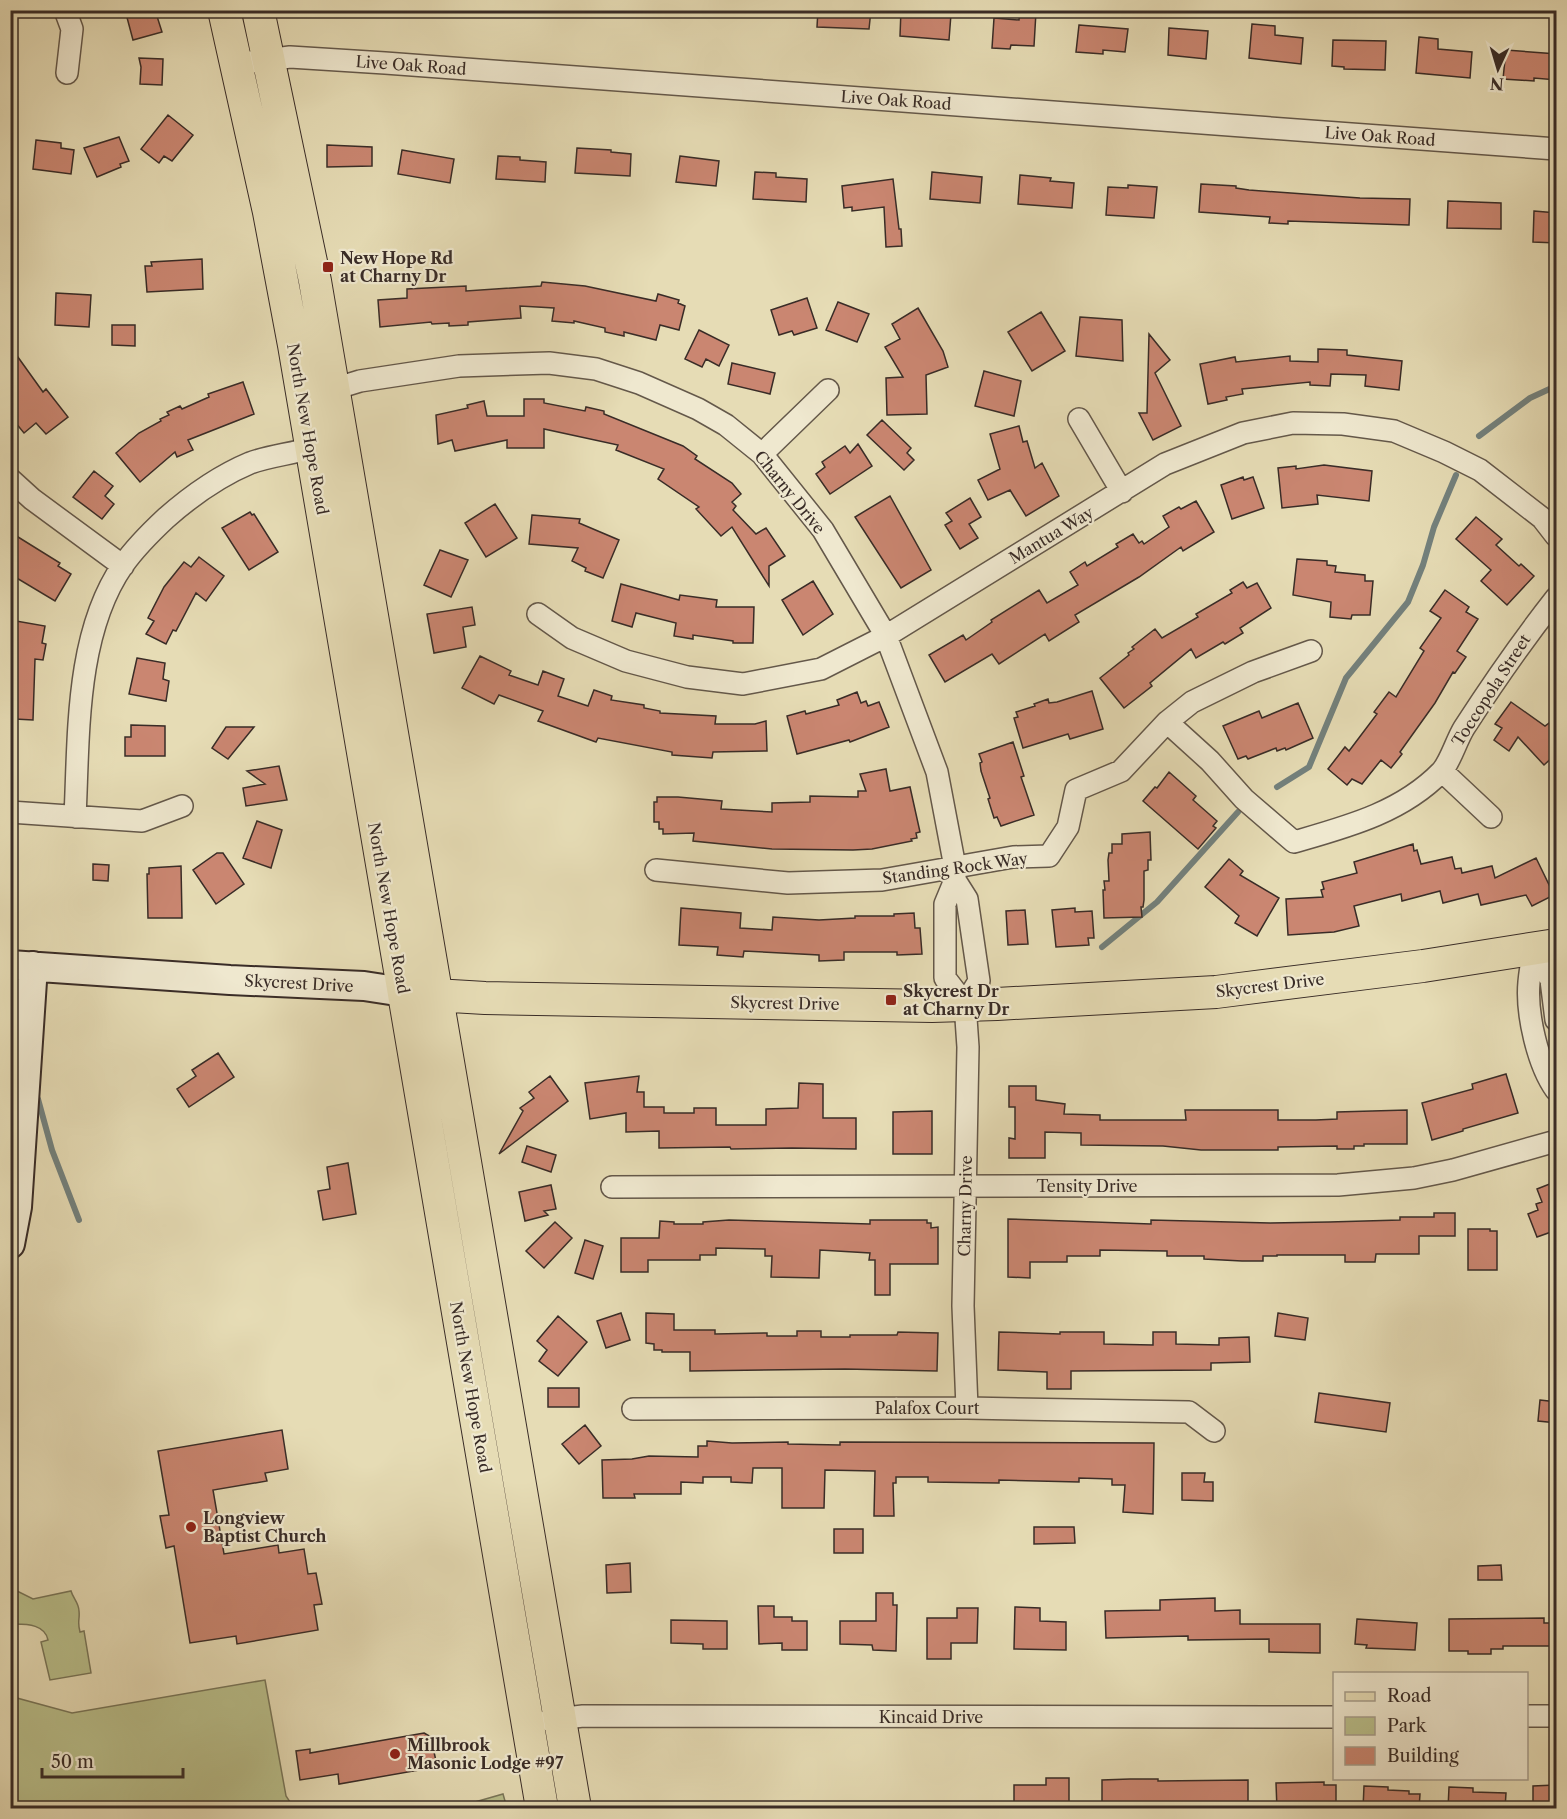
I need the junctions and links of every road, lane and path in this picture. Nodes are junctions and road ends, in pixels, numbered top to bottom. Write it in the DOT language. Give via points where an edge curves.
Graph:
graph roads {
  1 [pos="65,10"];
  2 [pos="224,10"];
  3 [pos="258,10"];
  4 [pos="268,59"];
  5 [pos="235,64"];
  6 [pos="68,73"];
  7 [pos="1557,149"];
  8 [pos="334,389"];
  9 [pos="828,390"];
  10 [pos="1079,419"];
  11 [pos="311,448"];
  12 [pos="762,454"];
  13 [pos="10,479"];
  14 [pos="1122,492"];
  15 [pos="1557,536"];
  16 [pos="123,566"];
  17 [pos="1557,598"];
  18 [pos="538,614"];
  19 [pos="886,636"];
  20 [pos="1311,651"];
  21 [pos="1167,722"];
  22 [pos="1442,771"];
  23 [pos="182,806"];
  24 [pos="10,812"];
  25 [pos="75,817"];
  26 [pos="1491,817"];
  27 [pos="656,870"];
  28 [pos="955,873"];
  29 [pos="1545,947"];
  30 [pos="22,965"];
  31 [pos="403,992"];
  32 [pos="437,996"];
  33 [pos="965,1004"];
  34 [pos="1557,1020"];
  35 [pos="1557,1090"];
  36 [pos="1557,1141"];
  37 [pos="965,1185"];
  38 [pos="612,1187"];
  39 [pos="10,1244"];
  40 [pos="968,1408"];
  41 [pos="633,1409"];
  42 [pos="1214,1431"];
  43 [pos="1528,1716"];
  44 [pos="1557,1716"];
  45 [pos="1333,1717"];
  46 [pos="560,1719"];
  47 [pos="528,1723"];
  48 [pos="542,1809"];
  49 [pos="575,1809"];
  1 -- 6 [label="street" via="72,29"];
  2 -- 5 [label="main road, North New Hope Road"];
  3 -- 4 [label="main road, North New Hope Road"];
  4 -- 5 [label="street, Live Oak Road"];
  4 -- 7 [label="street, Live Oak Road" via="385,63"];
  4 -- 8 [label="main road, North New Hope Road"];
  5 -- 11 [label="main road, North New Hope Road" via="271,223"];
  8 -- 12 [label="street, Charny Drive" via="360,381 459,366 549,363 596,369 698,409 726,425"];
  8 -- 32 [label="main road, North New Hope Road"];
  9 -- 12 [label="street"];
  10 -- 14 [label="street"];
  11 -- 16 [label="street" via="251,463 220,478 186,500 152,531"];
  11 -- 31 [label="main road, North New Hope Road"];
  12 -- 19 [label="street, Charny Drive" via="823,530"];
  13 -- 16 [label="street"];
  14 -- 15 [label="street, Mantua Way" via="1166,464 1243,433 1293,423 1343,424 1395,431 1480,470 1542,518"];
  14 -- 19 [label="street, Mantua Way"];
  16 -- 25 [label="street" via="105,599 88,654 81,695"];
  17 -- 22 [label="street, Toccopola Street" via="1488,691"];
  18 -- 19 [label="street, Mantua Way" via="572,638 626,661 687,677 743,684 821,669"];
  19 -- 28 [label="street, Charny Drive" via="937,772"];
  20 -- 21 [label="street, Standing Rock Way" via="1253,672 1192,702"];
  21 -- 22 [label="street, Toccopola Street" via="1294,842 1378,816"];
  21 -- 28 [label="street, Standing Rock Way" via="1121,771 1076,790 1068,827 1049,856 1013,857"];
  22 -- 26 [label="street"];
  23 -- 25 [label="street" via="142,821"];
  24 -- 25 [label="street"];
  27 -- 28 [label="street, Standing Rock Way" via="788,883"];
  28 -- 33 [label="street, Charny Drive" via="967,899 979,981"];
  28 -- 33 [label="street" via="945,904 945,978"];
  29 -- 33 [label="main road, Skycrest Drive" via="1216,992"];
  29 -- 34 [label="street"];
  29 -- 35 [label="street" via="1528,984 1531,1023 1547,1078"];
  30 -- 31 [label="street, Skycrest Drive" via="358,985"];
  30 -- 39 [label="street" via="17,1206"];
  31 -- 32 [label="main road, Skycrest Drive"];
  31 -- 47 [label="main road, North New Hope Road"];
  32 -- 33 [label="main road, Skycrest Drive"];
  32 -- 46 [label="main road, North New Hope Road"];
  33 -- 37 [label="street, Charny Drive"];
  36 -- 37 [label="street, Tensity Drive" via="1443,1172 1371,1183"];
  37 -- 38 [label="street, Tensity Drive"];
  37 -- 40 [label="street, Charny Drive" via="963,1306"];
  40 -- 41 [label="street, Palafox Court"];
  40 -- 42 [label="street, Palafox Court" via="1188,1412"];
  43 -- 44 [label="street"];
  45 -- 46 [label="street, Kincaid Drive"];
  46 -- 47 [label="street, Kincaid Drive"];
  46 -- 49 [label="main road, North New Hope Road"];
  47 -- 48 [label="main road, North New Hope Road"];
}
